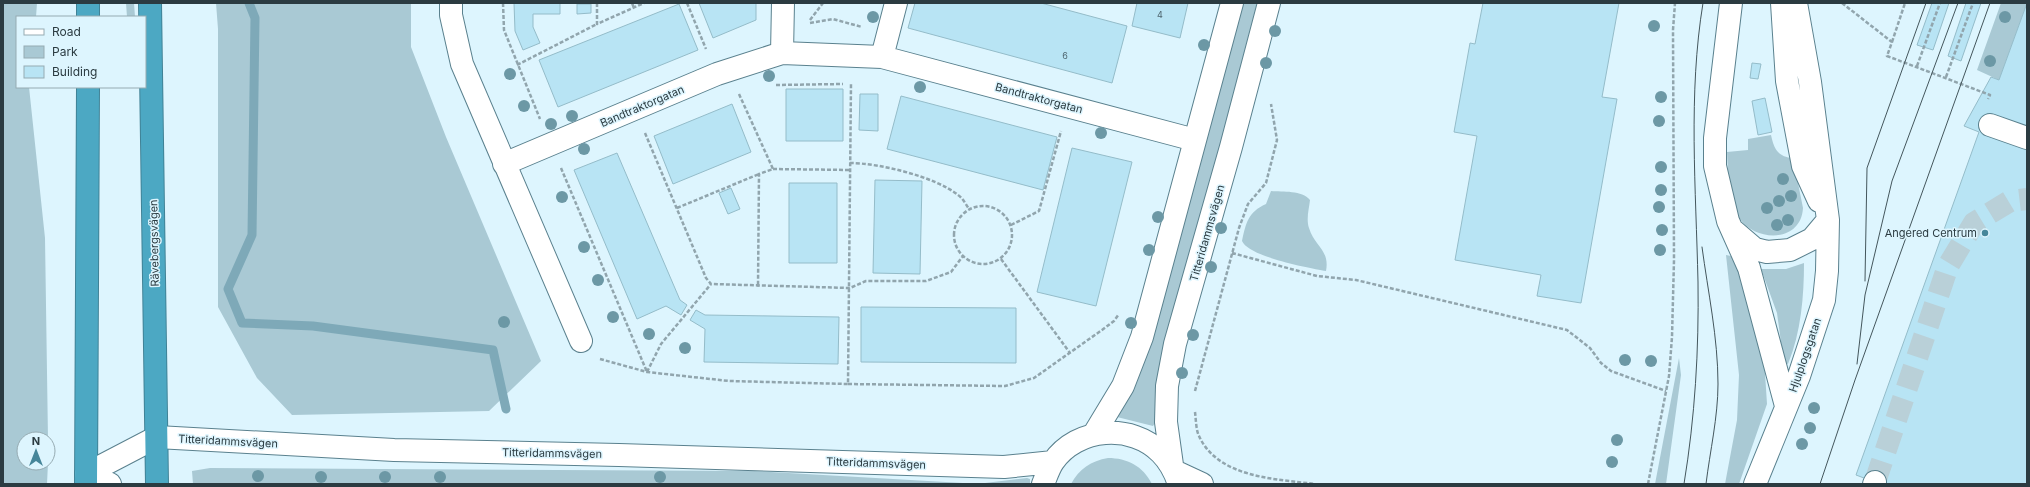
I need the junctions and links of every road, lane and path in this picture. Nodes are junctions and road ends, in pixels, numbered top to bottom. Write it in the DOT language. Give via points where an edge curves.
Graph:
graph roads {
  1 [pos="88,3"];
  2 [pos="150,3"];
  3 [pos="451,3"];
  4 [pos="503,3"];
  5 [pos="597,3"];
  6 [pos="632,3"];
  7 [pos="644,3"];
  8 [pos="688,3"];
  9 [pos="783,3"];
  10 [pos="823,3"];
  11 [pos="896,3"];
  12 [pos="1232,3"];
  13 [pos="1270,3"];
  14 [pos="1675,3"];
  15 [pos="1731,3"];
  16 [pos="1782,3"];
  17 [pos="1796,3"];
  18 [pos="1842,3"];
  19 [pos="1905,3"];
  20 [pos="1940,3"];
  21 [pos="1973,3"];
  22 [pos="634,8"];
  23 [pos="88,16"];
  24 [pos="597,24"];
  25 [pos="888,34"];
  26 [pos="1892,42"];
  27 [pos="782,53"];
  28 [pos="851,55"];
  29 [pos="882,57"];
  30 [pos="517,65"];
  31 [pos="1917,66"];
  32 [pos="723,72"];
  33 [pos="1946,77"];
  34 [pos="851,84"];
  35 [pos="775,85"];
  36 [pos="858,85"];
  37 [pos="88,88"];
  38 [pos="1982,92"];
  39 [pos="1271,97"];
  40 [pos="635,109"];
  41 [pos="1990,126"];
  42 [pos="652,129"];
  43 [pos="1069,131"];
  44 [pos="644,132"];
  45 [pos="638,135"];
  46 [pos="2027,138"];
  47 [pos="1195,140"];
  48 [pos="550,144"];
  49 [pos="850,163"];
  50 [pos="504,164"];
  51 [pos="568,166"];
  52 [pos="561,169"];
  53 [pos="772,169"];
  54 [pos="850,170"];
  55 [pos="759,174"];
  56 [pos="677,208"];
  57 [pos="969,209"];
  58 [pos="1828,220"];
  59 [pos="1011,225"];
  60 [pos="1731,229"];
  61 [pos="1232,253"];
  62 [pos="963,256"];
  63 [pos="1001,259"];
  64 [pos="712,284"];
  65 [pos="758,287"];
  66 [pos="850,288"];
  67 [pos="1121,312"];
  68 [pos="581,341"];
  69 [pos="1070,353"];
  70 [pos="647,372"];
  71 [pos="848,384"];
  72 [pos="1666,391"];
  73 [pos="1195,392"];
  74 [pos="1195,405"];
  75 [pos="1786,406"];
  76 [pos="1094,434"];
  77 [pos="157,437"];
  78 [pos="1053,462"];
  79 [pos="1175,474"];
  80 [pos="86,479"];
  81 [pos="110,484"];
  82 [pos="157,484"];
  83 [pos="1043,484"];
  84 [pos="1202,484"];
  85 [pos="1315,484"];
  86 [pos="1648,484"];
  87 [pos="1755,484"];
  1 -- 23 [label="highway"];
  2 -- 77 [label="highway, Rävebergsvägen"];
  3 -- 50 [label="street" via="451,15 462,64"];
  4 -- 30 [label="path" via="504,30"];
  5 -- 24 [label="path"];
  6 -- 22 [label="path"];
  7 -- 22 [label="path"];
  8 -- 32 [label="path"];
  9 -- 27 [label="street"];
  10 -- 25 [label="path" via="808,24 832,19"];
  11 -- 25 [label="street"];
  12 -- 47 [label="street"];
  13 -- 79 [label="street, Titteridammsvägen" via="1232,147 1175,344 1168,386 1166,422"];
  14 -- 72 [label="path" via="1674,260 1672,337"];
  15 -- 60 [label="street" via="1715,138 1715,166"];
  16 -- 58 [label="street" via="1787,81 1803,166"];
  17 -- 58 [label="street, Hjulplogsgatan" via="1810,82"];
  18 -- 26 [label="path"];
  19 -- 26 [label="path"];
  20 -- 31 [label="path"];
  21 -- 33 [label="path"];
  22 -- 24 [label="path"];
  24 -- 30 [label="path"];
  25 -- 29 [label="street"];
  26 -- 31 [label="path" via="1887,56"];
  27 -- 28 [label="street, Bandtraktorgatan"];
  27 -- 32 [label="street, Bandtraktorgatan"];
  28 -- 29 [label="street, Bandtraktorgatan"];
  28 -- 34 [label="path"];
  29 -- 47 [label="street, Bandtraktorgatan"];
  30 -- 48 [label="path"];
  31 -- 33 [label="path"];
  32 -- 40 [label="street, Bandtraktorgatan"];
  32 -- 53 [label="path"];
  33 -- 38 [label="path"];
  34 -- 35 [label="path"];
  34 -- 36 [label="path"];
  34 -- 49 [label="path"];
  37 -- 80 [label="highway"];
  39 -- 61 [label="path" via="1277,140 1266,183 1248,204"];
  40 -- 44 [label="path"];
  40 -- 48 [label="street, Bandtraktorgatan"];
  41 -- 46 [label="street"];
  42 -- 44 [label="path"];
  43 -- 59 [label="path" via="1062,129 1040,211"];
  44 -- 45 [label="path"];
  44 -- 56 [label="path"];
  47 -- 76 [label="street" via="1142,337 1122,386"];
  48 -- 50 [label="street, Bandtraktorgatan"];
  48 -- 52 [label="path"];
  49 -- 54 [label="path"];
  49 -- 57 [label="path" via="891,169 938,182 959,195"];
  50 -- 68 [label="street"];
  51 -- 52 [label="path"];
  52 -- 70 [label="path"];
  53 -- 54 [label="path"];
  53 -- 55 [label="path"];
  54 -- 66 [label="path"];
  55 -- 56 [label="path"];
  55 -- 65 [label="path"];
  56 -- 64 [label="path" via="706,278"];
  57 -- 59 [label="path" via="979,206 994,208 1006,216"];
  57 -- 62 [label="path" via="956,224 954,233 955,243"];
  58 -- 60 [label="street" via="1812,239 1790,250 1767,252 1755,249"];
  58 -- 75 [label="street, Hjulplogsgatan" via="1824,300 1799,376"];
  59 -- 63 [label="path" via="1012,244"];
  60 -- 75 [label="street" via="1749,268"];
  61 -- 72 [label="path" via="1317,276 1356,280 1567,330 1590,348 1611,371"];
  61 -- 73 [label="path"];
  62 -- 63 [label="path" via="983,265"];
  62 -- 66 [label="path" via="951,272 926,281 866,281"];
  63 -- 69 [label="path"];
  64 -- 65 [label="path"];
  64 -- 70 [label="path" via="661,344"];
  65 -- 66 [label="path"];
  66 -- 71 [label="path"];
  67 -- 69 [label="path"];
  68 -- 70 [label="path" via="601,360"];
  69 -- 71 [label="path" via="1034,378 1005,386"];
  70 -- 71 [label="path" via="729,381"];
  72 -- 86 [label="path"];
  74 -- 85 [label="path" via="1198,435 1207,451 1225,466 1244,472"];
  75 -- 87 [label="street, Hjulplogsgatan"];
  76 -- 78 [label="street" via="1078,440"];
  76 -- 79 [label="street" via="1112,432 1146,441 1160,452"];
  77 -- 78 [label="street, Titteridammsvägen" via="394,450 1004,468"];
  77 -- 80 [label="street"];
  77 -- 82 [label="highway, Rävebergsvägen"];
  78 -- 83 [label="street"];
  79 -- 84 [label="street"];
  80 -- 81 [label="street"];
}
